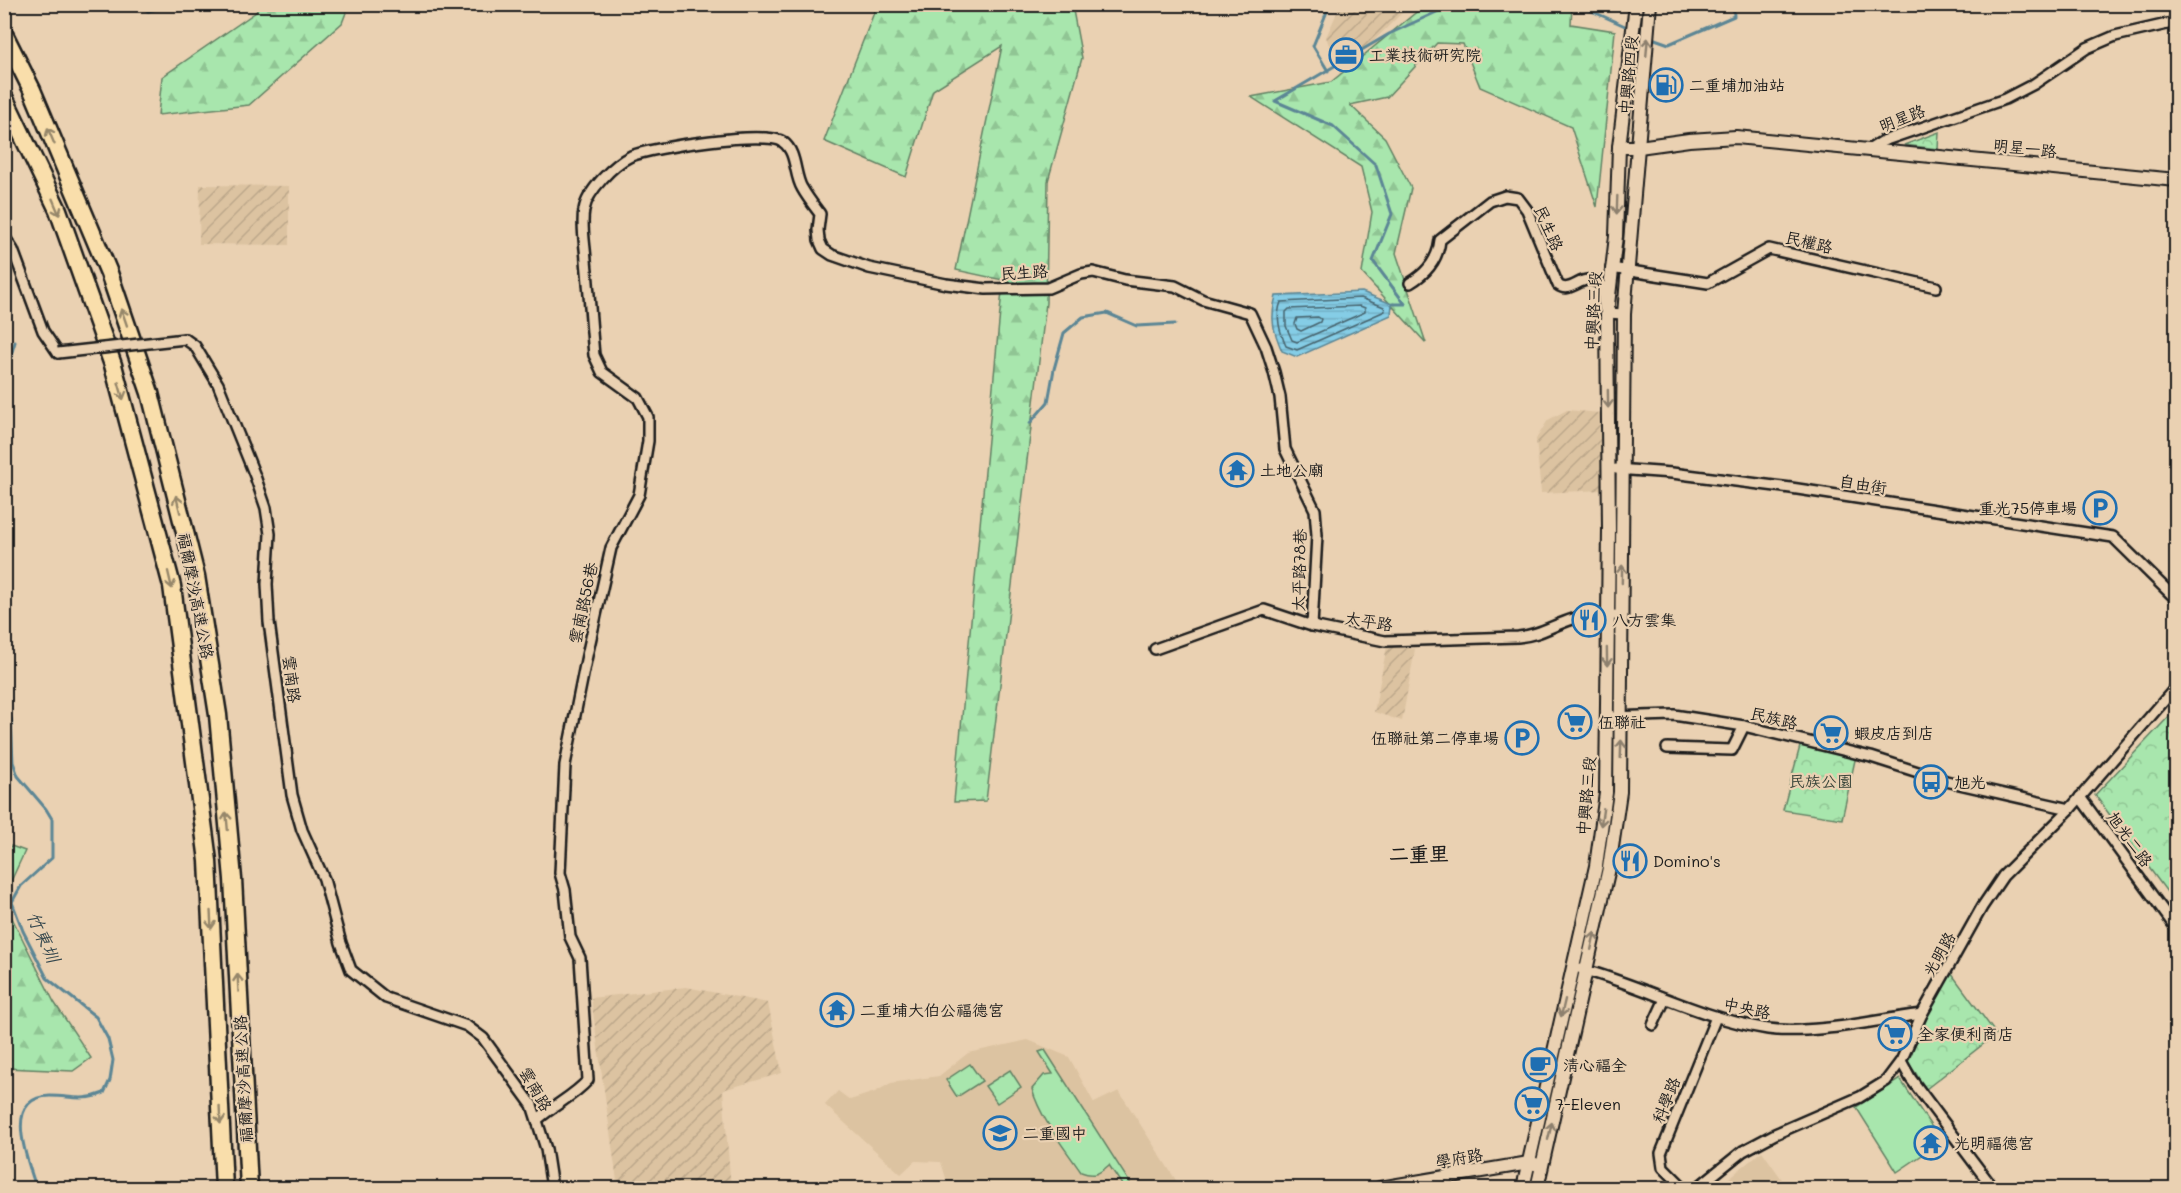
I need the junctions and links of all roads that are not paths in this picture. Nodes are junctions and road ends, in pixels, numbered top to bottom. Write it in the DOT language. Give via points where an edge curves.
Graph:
graph roads {
  1 [pos="1636,4"];
  2 [pos="1650,4"];
  3 [pos="2176,21"];
  4 [pos="4,34"];
  5 [pos="4,97"];
  6 [pos="673,146"];
  7 [pos="1619,147"];
  8 [pos="1638,147"];
  9 [pos="1870,149"];
  10 [pos="2176,180"];
  11 [pos="4,236"];
  12 [pos="1611,268"];
  13 [pos="1627,270"];
  14 [pos="1410,283"];
  15 [pos="1936,287"];
  16 [pos="1607,313"];
  17 [pos="1624,314"];
  18 [pos="1285,449"];
  19 [pos="1608,469"];
  20 [pos="1622,470"];
  21 [pos="2176,599"];
  22 [pos="1607,615"];
  23 [pos="1621,615"];
  24 [pos="1312,626"];
  25 [pos="1155,649"];
  26 [pos="2176,687"];
  27 [pos="1608,717"];
  28 [pos="1622,717"];
  29 [pos="1744,726"];
  30 [pos="1667,748"];
  31 [pos="2080,797"];
  32 [pos="2070,809"];
  33 [pos="2176,928"];
  34 [pos="1573,967"];
  35 [pos="1587,971"];
  36 [pos="1665,999"];
  37 [pos="1922,1014"];
  38 [pos="1716,1017"];
  39 [pos="1653,1025"];
  40 [pos="1901,1061"];
  41 [pos="538,1119"];
  42 [pos="1529,1163"];
  43 [pos="1542,1166"];
  44 [pos="224,1188"];
  45 [pos="249,1188"];
  46 [pos="552,1188"];
  47 [pos="1380,1188"];
  48 [pos="1523,1188"];
  49 [pos="1537,1188"];
  50 [pos="1684,1188"];
  51 [pos="1697,1188"];
  52 [pos="1993,1188"];
  1 -- 7 [label="main road, 中興路四段"];
  8 -- 2 [label="main road, 中興路四段, one-way"];
  3 -- 9 [label="street, 明星路" via="2115,36 2087,48 2005,99"];
  45 -- 4 [label="highway, 福爾摩沙高速公路, one-way" via="233,879 218,715 196,576 150,393 109,273 32,90"];
  5 -- 44 [label="highway, 福爾摩沙高速公路, one-way" via="58,210 113,365 172,586 208,861"];
  6 -- 18 [label="street, 民生路" via="758,136 784,143 792,155 801,186 820,214 818,230 823,249 869,268 986,289 1048,288 1093,272 1175,286 1203,300 1250,313 1274,372 1282,406"];
  6 -- 41 [label="street, 雲南路56巷" via="630,157 612,169 584,208 594,355 602,372 638,398 648,417 648,441 639,495 611,548 565,765 560,873 570,937 580,958 588,1080 577,1093"];
  7 -- 8 [label="main road, 明星路"];
  7 -- 12 [label="main road, 中興路三段, one-way"];
  8 -- 9 [label="main road, 明星路" via="1736,137"];
  8 -- 13 [label="main road, 中興路三段"];
  9 -- 10 [label="main road, 明星一路"];
  11 -- 41 [label="street, 雲南路, bridge" via="13,249 43,331 58,352 185,339 200,353 218,384 266,508 270,534 269,622 292,795 302,830 324,879 351,970 386,998 467,1026 483,1038 532,1104"];
  12 -- 13 [label="street, 民權路"];
  12 -- 16 [label="main road, 中興路三段"];
  13 -- 15 [label="street, 民權路" via="1708,283 1769,249"];
  13 -- 17 [label="main road, 中興路三段"];
  14 -- 16 [label="street, 民生路" via="1426,273 1440,240 1490,201 1505,196 1518,198 1527,210 1558,285 1568,289 1577,282 1597,281 1602,286"];
  16 -- 17 [label="street"];
  16 -- 19 [label="main road, 中興路三段, one-way"];
  17 -- 20 [label="main road, 中興路三段"];
  18 -- 24 [label="street, 太平路78巷" via="1315,510"];
  19 -- 20 [label="street, 自由街"];
  19 -- 22 [label="main road, 中興路三段"];
  20 -- 21 [label="street, 自由街" via="1791,488 2113,537"];
  23 -- 20 [label="main road, 中興路三段, one-way"];
  22 -- 23 [label="street, 太平路"];
  22 -- 24 [label="street, 太平路" via="1590,615 1535,635 1518,637 1384,641"];
  22 -- 27 [label="main road, 中興路三段, one-way"];
  23 -- 28 [label="main road, 中興路三段"];
  24 -- 25 [label="street, 太平路" via="1264,610"];
  26 -- 31 [label="street, 光明路"];
  27 -- 28 [label="street, 民族路"];
  27 -- 34 [label="main road, 中興路三段, one-way" via="1606,793 1596,867"];
  28 -- 29 [label="street, 民族路" via="1674,715"];
  35 -- 28 [label="main road, 中興路三段, one-way" via="1620,792"];
  29 -- 30 [label="street" via="1732,750"];
  29 -- 32 [label="street, 民族路" via="1871,757 1946,781"];
  31 -- 32 [label="street, 光明路"];
  31 -- 33 [label="street, 旭光二路"];
  32 -- 37 [label="street, 光明路" via="2000,881"];
  34 -- 35 [label="street, 中央路"];
  34 -- 42 [label="main road, 中興路三段, one-way"];
  35 -- 36 [label="street, 中央路"];
  43 -- 35 [label="main road, 中興路三段, one-way"];
  36 -- 38 [label="street, 中央路"];
  36 -- 39 [label="street"];
  37 -- 38 [label="street, 中央路" via="1803,1030 1768,1029"];
  37 -- 40 [label="street, 光明路"];
  38 -- 50 [label="street, 科學路" via="1661,1153 1663,1167"];
  40 -- 51 [label="street, 光明路" via="1886,1081 1743,1151"];
  40 -- 52 [label="street"];
  41 -- 46 [label="street, 雲南路"];
  42 -- 43 [label="main road, 學府路"];
  42 -- 47 [label="main road, 學府路"];
  42 -- 48 [label="main road, 中興路三段"];
  43 -- 49 [label="main road, 中興路三段"];
}
